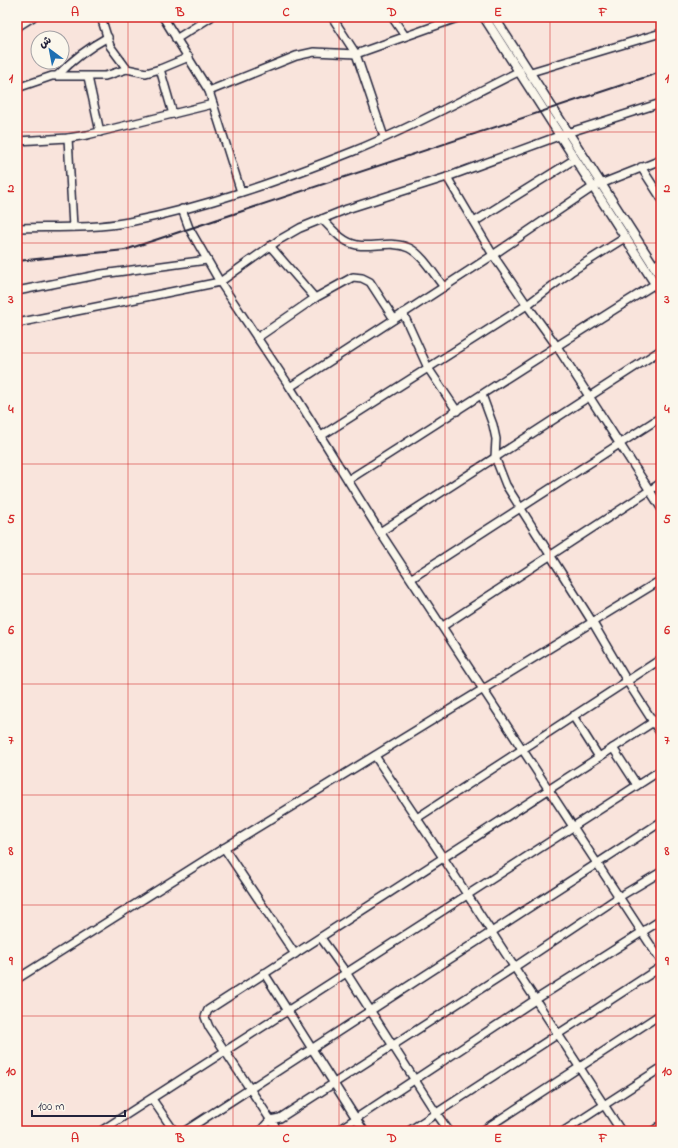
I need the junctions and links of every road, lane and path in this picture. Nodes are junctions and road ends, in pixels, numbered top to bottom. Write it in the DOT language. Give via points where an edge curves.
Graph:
graph roads {
  1 [pos="33,17"];
  2 [pos="101,17"];
  3 [pos="163,17"];
  4 [pos="211,17"];
  5 [pos="332,17"];
  6 [pos="392,17"];
  7 [pos="460,17"];
  8 [pos="484,17"];
  9 [pos="494,17"];
  10 [pos="17,27"];
  11 [pos="661,32"];
  12 [pos="405,36"];
  13 [pos="108,37"];
  14 [pos="176,39"];
  15 [pos="356,54"];
  16 [pos="189,57"];
  17 [pos="127,69"];
  18 [pos="160,69"];
  19 [pos="520,71"];
  20 [pos="531,72"];
  21 [pos="58,75"];
  22 [pos="88,77"];
  23 [pos="17,88"];
  24 [pos="209,91"];
  25 [pos="661,103"];
  26 [pos="213,104"];
  27 [pos="173,114"];
  28 [pos="100,132"];
  29 [pos="564,134"];
  30 [pos="384,137"];
  31 [pos="68,138"];
  32 [pos="17,141"];
  33 [pos="575,159"];
  34 [pos="661,160"];
  35 [pos="641,167"];
  36 [pos="447,177"];
  37 [pos="596,185"];
  38 [pos="241,192"];
  39 [pos="661,198"];
  40 [pos="182,209"];
  41 [pos="322,219"];
  42 [pos="474,222"];
  43 [pos="73,227"];
  44 [pos="17,228"];
  45 [pos="626,237"];
  46 [pos="270,246"];
  47 [pos="493,255"];
  48 [pos="207,260"];
  49 [pos="658,263"];
  50 [pos="661,277"];
  51 [pos="220,282"];
  52 [pos="655,284"];
  53 [pos="444,287"];
  54 [pos="19,290"];
  55 [pos="661,293"];
  56 [pos="315,298"];
  57 [pos="527,305"];
  58 [pos="404,313"];
  59 [pos="394,319"];
  60 [pos="17,323"];
  61 [pos="257,338"];
  62 [pos="556,345"];
  63 [pos="661,350"];
  64 [pos="428,368"];
  65 [pos="290,387"];
  66 [pos="482,395"];
  67 [pos="589,396"];
  68 [pos="457,411"];
  69 [pos="661,416"];
  70 [pos="321,436"];
  71 [pos="620,443"];
  72 [pos="495,458"];
  73 [pos="348,480"];
  74 [pos="661,483"];
  75 [pos="649,490"];
  76 [pos="520,508"];
  77 [pos="661,508"];
  78 [pos="380,532"];
  79 [pos="552,556"];
  80 [pos="412,578"];
  81 [pos="661,580"];
  82 [pos="594,623"];
  83 [pos="443,626"];
  84 [pos="661,659"];
  85 [pos="627,681"];
  86 [pos="484,689"];
  87 [pos="573,716"];
  88 [pos="661,717"];
  89 [pos="653,722"];
  90 [pos="661,734"];
  91 [pos="613,748"];
  92 [pos="523,749"];
  93 [pos="375,756"];
  94 [pos="599,757"];
  95 [pos="661,770"];
  96 [pos="637,785"];
  97 [pos="549,789"];
  98 [pos="417,818"];
  99 [pos="661,822"];
  100 [pos="573,826"];
  101 [pos="224,848"];
  102 [pos="444,858"];
  103 [pos="597,863"];
  104 [pos="661,872"];
  105 [pos="468,895"];
  106 [pos="619,897"];
  107 [pos="661,920"];
  108 [pos="491,932"];
  109 [pos="642,933"];
  110 [pos="321,938"];
  111 [pos="295,954"];
  112 [pos="661,961"];
  113 [pos="661,967"];
  114 [pos="514,968"];
  115 [pos="264,974"];
  116 [pos="347,974"];
  117 [pos="17,979"];
  118 [pos="535,1000"];
  119 [pos="370,1010"];
  120 [pos="288,1011"];
  121 [pos="661,1014"];
  122 [pos="557,1034"];
  123 [pos="392,1046"];
  124 [pos="311,1050"];
  125 [pos="225,1052"];
  126 [pos="579,1067"];
  127 [pos="661,1068"];
  128 [pos="415,1080"];
  129 [pos="334,1084"];
  130 [pos="250,1090"];
  131 [pos="152,1099"];
  132 [pos="604,1105"];
  133 [pos="436,1113"];
  134 [pos="356,1119"];
  135 [pos="661,1126"];
  136 [pos="274,1127"];
  137 [pos="101,1131"];
  138 [pos="174,1131"];
  139 [pos="185,1131"];
  140 [pos="260,1131"];
  141 [pos="337,1131"];
  142 [pos="364,1131"];
  143 [pos="409,1131"];
  144 [pos="449,1131"];
  145 [pos="482,1131"];
  146 [pos="564,1131"];
  147 [pos="620,1131"];
  148 [pos="652,1131"];
  1 -- 10 [label="street"];
  2 -- 13 [label="street"];
  3 -- 14 [label="street"];
  4 -- 14 [label="street"];
  5 -- 15 [label="street"];
  6 -- 12 [label="street"];
  7 -- 12 [label="street"];
  8 -- 19 [label="main road"];
  9 -- 20 [label="main road"];
  11 -- 20 [label="street"];
  12 -- 15 [label="street"];
  13 -- 17 [label="street" via="110,46"];
  13 -- 21 [label="street" via="77,56"];
  14 -- 16 [label="street"];
  15 -- 24 [label="street" via="314,52 296,56"];
  15 -- 30 [label="street"];
  16 -- 18 [label="street"];
  16 -- 24 [label="street"];
  17 -- 18 [label="street" via="141,73"];
  17 -- 22 [label="street" via="105,76"];
  18 -- 27 [label="street"];
  19 -- 29 [label="main road"];
  19 -- 30 [label="street"];
  20 -- 29 [label="main road"];
  21 -- 22 [label="street"];
  21 -- 23 [label="street" via="35,80"];
  22 -- 28 [label="street"];
  24 -- 26 [label="street"];
  25 -- 29 [label="street"];
  26 -- 27 [label="street"];
  26 -- 38 [label="street"];
  27 -- 28 [label="street"];
  28 -- 31 [label="street"];
  29 -- 33 [label="main road"];
  29 -- 36 [label="street"];
  29 -- 37 [label="main road"];
  30 -- 38 [label="street" via="354,151"];
  31 -- 32 [label="street"];
  31 -- 43 [label="street"];
  33 -- 37 [label="main road"];
  33 -- 42 [label="street"];
  34 -- 35 [label="street"];
  35 -- 37 [label="street"];
  35 -- 39 [label="street"];
  36 -- 41 [label="street" via="362,203"];
  36 -- 42 [label="street"];
  37 -- 45 [label="main road"];
  37 -- 47 [label="street"];
  37 -- 49 [label="main road"];
  38 -- 40 [label="street"];
  40 -- 43 [label="street" via="127,222"];
  40 -- 48 [label="street" via="189,228"];
  41 -- 46 [label="street" via="300,228"];
  41 -- 53 [label="street" via="343,239 356,245 409,248"];
  42 -- 47 [label="street"];
  43 -- 44 [label="street"];
  45 -- 52 [label="main road"];
  45 -- 57 [label="street" via="572,271"];
  46 -- 51 [label="street"];
  46 -- 56 [label="street"];
  47 -- 53 [label="street"];
  47 -- 57 [label="street"];
  48 -- 51 [label="street"];
  48 -- 54 [label="street" via="102,274"];
  49 -- 50 [label="main road"];
  51 -- 60 [label="street"];
  51 -- 61 [label="street"];
  52 -- 55 [label="main road"];
  52 -- 62 [label="street"];
  53 -- 58 [label="street"];
  56 -- 59 [label="street" via="349,278 362,278 373,285"];
  56 -- 61 [label="street"];
  57 -- 62 [label="street"];
  57 -- 64 [label="street"];
  58 -- 59 [label="street"];
  58 -- 64 [label="street"];
  59 -- 65 [label="street"];
  61 -- 65 [label="street"];
  62 -- 66 [label="street"];
  62 -- 67 [label="street"];
  63 -- 67 [label="street"];
  64 -- 68 [label="street"];
  64 -- 70 [label="street"];
  65 -- 70 [label="street"];
  66 -- 68 [label="street"];
  66 -- 72 [label="street" via="496,439"];
  67 -- 71 [label="street"];
  67 -- 72 [label="street"];
  68 -- 73 [label="street"];
  69 -- 71 [label="street"];
  70 -- 73 [label="street"];
  71 -- 75 [label="street"];
  71 -- 76 [label="street"];
  72 -- 76 [label="street"];
  72 -- 78 [label="street"];
  73 -- 78 [label="street"];
  74 -- 75 [label="street"];
  75 -- 77 [label="street"];
  75 -- 79 [label="street"];
  76 -- 79 [label="street"];
  76 -- 80 [label="street"];
  78 -- 80 [label="street"];
  79 -- 82 [label="street"];
  79 -- 83 [label="street"];
  80 -- 83 [label="street"];
  81 -- 82 [label="street"];
  82 -- 85 [label="street"];
  82 -- 86 [label="street"];
  83 -- 86 [label="street"];
  84 -- 85 [label="street"];
  85 -- 87 [label="street"];
  85 -- 89 [label="street"];
  86 -- 92 [label="street"];
  86 -- 93 [label="street"];
  87 -- 92 [label="street"];
  87 -- 94 [label="street"];
  88 -- 89 [label="street"];
  89 -- 90 [label="street"];
  89 -- 91 [label="street"];
  91 -- 94 [label="street"];
  91 -- 96 [label="street"];
  92 -- 97 [label="street"];
  92 -- 98 [label="street"];
  93 -- 98 [label="street"];
  93 -- 101 [label="street"];
  94 -- 97 [label="street"];
  95 -- 96 [label="street"];
  96 -- 100 [label="street"];
  97 -- 100 [label="street"];
  97 -- 102 [label="street"];
  98 -- 102 [label="street"];
  99 -- 103 [label="street"];
  100 -- 103 [label="street"];
  100 -- 105 [label="street"];
  101 -- 111 [label="street"];
  101 -- 117 [label="street"];
  102 -- 105 [label="street"];
  102 -- 110 [label="street"];
  103 -- 106 [label="street"];
  103 -- 108 [label="street"];
  104 -- 106 [label="street"];
  105 -- 108 [label="street"];
  105 -- 116 [label="street"];
  106 -- 109 [label="street"];
  106 -- 114 [label="street"];
  107 -- 109 [label="street"];
  108 -- 114 [label="street"];
  108 -- 119 [label="street"];
  109 -- 112 [label="street"];
  109 -- 118 [label="street"];
  110 -- 111 [label="street"];
  110 -- 116 [label="street"];
  111 -- 115 [label="street"];
  113 -- 122 [label="street"];
  114 -- 118 [label="street"];
  114 -- 123 [label="street"];
  115 -- 120 [label="street"];
  115 -- 125 [label="street" via="208,1010 205,1018"];
  116 -- 119 [label="street"];
  116 -- 120 [label="street"];
  118 -- 122 [label="street"];
  118 -- 128 [label="street"];
  119 -- 123 [label="street"];
  119 -- 124 [label="street"];
  120 -- 124 [label="street"];
  120 -- 125 [label="street"];
  121 -- 126 [label="street"];
  122 -- 126 [label="street"];
  122 -- 133 [label="street"];
  123 -- 128 [label="street"];
  123 -- 129 [label="street"];
  124 -- 129 [label="street"];
  124 -- 130 [label="street"];
  125 -- 130 [label="street"];
  125 -- 131 [label="street"];
  126 -- 132 [label="street"];
  126 -- 145 [label="street"];
  127 -- 132 [label="street"];
  128 -- 133 [label="street"];
  128 -- 134 [label="street"];
  129 -- 134 [label="street"];
  129 -- 136 [label="street" via="280,1118"];
  130 -- 136 [label="street"];
  130 -- 139 [label="street"];
  131 -- 137 [label="street"];
  131 -- 138 [label="street"];
  132 -- 146 [label="street"];
  132 -- 147 [label="street"];
  133 -- 143 [label="street"];
  133 -- 144 [label="street"];
  134 -- 141 [label="street"];
  134 -- 142 [label="street"];
  135 -- 148 [label="street"];
  136 -- 140 [label="street"];
}
